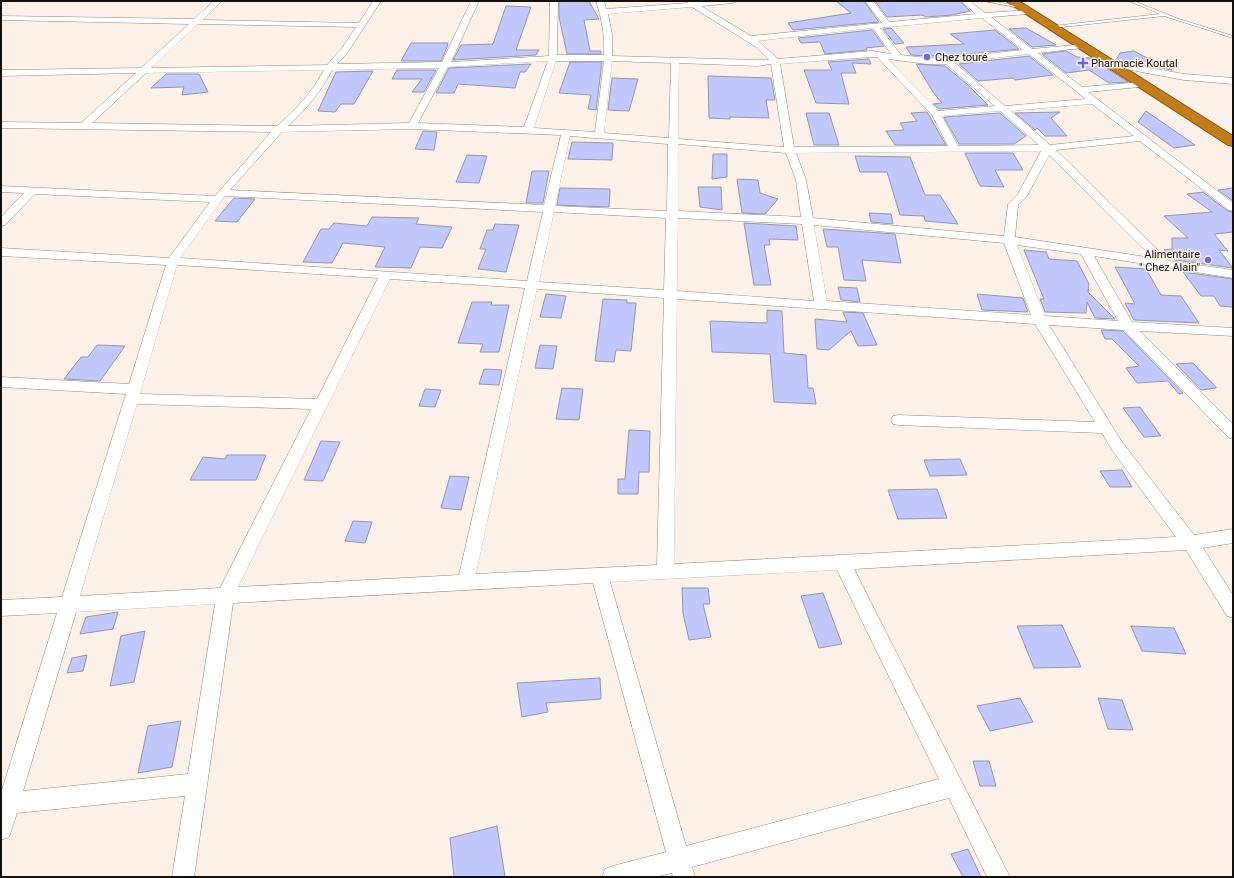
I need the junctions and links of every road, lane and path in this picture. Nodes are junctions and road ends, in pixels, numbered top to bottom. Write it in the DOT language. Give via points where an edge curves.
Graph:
graph roads {
  1 [pos="218,1"];
  2 [pos="377,1"];
  3 [pos="475,1"];
  4 [pos="554,1"];
  5 [pos="600,1"];
  6 [pos="733,1"];
  7 [pos="869,1"];
  8 [pos="965,1"];
  9 [pos="986,1"];
  10 [pos="1131,1"];
  11 [pos="692,3"];
  12 [pos="1020,7"];
  13 [pos="604,12"];
  14 [pos="984,15"];
  15 [pos="1164,15"];
  16 [pos="1,18"];
  17 [pos="196,22"];
  18 [pos="887,24"];
  19 [pos="361,25"];
  20 [pos="875,26"];
  21 [pos="1052,27"];
  22 [pos="1233,37"];
  23 [pos="750,39"];
  24 [pos="1082,46"];
  25 [pos="1031,52"];
  26 [pos="880,55"];
  27 [pos="898,57"];
  28 [pos="553,58"];
  29 [pos="610,58"];
  30 [pos="675,60"];
  31 [pos="948,61"];
  32 [pos="775,62"];
  33 [pos="1107,62"];
  34 [pos="445,65"];
  35 [pos="329,68"];
  36 [pos="143,71"];
  37 [pos="1,73"];
  38 [pos="1233,81"];
  39 [pos="1139,84"];
  40 [pos="1080,90"];
  41 [pos="1094,101"];
  42 [pos="1003,109"];
  43 [pos="936,114"];
  44 [pos="1,124"];
  45 [pos="84,126"];
  46 [pos="412,126"];
  47 [pos="279,129"];
  48 [pos="528,130"];
  49 [pos="566,133"];
  50 [pos="599,135"];
  51 [pos="1142,138"];
  52 [pos="673,141"];
  53 [pos="1233,142"];
  54 [pos="1048,148"];
  55 [pos="955,149"];
  56 [pos="790,150"];
  57 [pos="1,189"];
  58 [pos="32,191"];
  59 [pos="220,196"];
  60 [pos="1233,208"];
  61 [pos="549,209"];
  62 [pos="672,214"];
  63 [pos="808,221"];
  64 [pos="1,223"];
  65 [pos="1009,240"];
  66 [pos="1085,251"];
  67 [pos="1,252"];
  68 [pos="172,260"];
  69 [pos="1166,264"];
  70 [pos="1233,274"];
  71 [pos="386,275"];
  72 [pos="532,286"];
  73 [pos="670,295"];
  74 [pos="821,306"];
  75 [pos="1040,321"];
  76 [pos="1128,326"];
  77 [pos="1233,332"];
  78 [pos="1,382"];
  79 [pos="132,394"];
  80 [pos="321,404"];
  81 [pos="898,420"];
  82 [pos="1105,428"];
  83 [pos="1233,433"];
  84 [pos="1233,536"];
  85 [pos="1190,543"];
  86 [pos="842,562"];
  87 [pos="665,571"];
  88 [pos="599,575"];
  89 [pos="466,582"];
  90 [pos="225,596"];
  91 [pos="69,604"];
  92 [pos="1,608"];
  93 [pos="1233,610"];
  94 [pos="197,784"];
  95 [pos="954,786"];
  96 [pos="5,803"];
  97 [pos="1,829"];
  98 [pos="682,868"];
  99 [pos="183,877"];
  100 [pos="612,877"];
  101 [pos="999,877"];
  1 -- 17 [label="street"];
  2 -- 19 [label="street"];
  3 -- 34 [label="street"];
  4 -- 28 [label="street"];
  5 -- 13 [label="street"];
  6 -- 11 [label="street"];
  7 -- 18 [label="street"];
  8 -- 14 [label="street"];
  9 -- 12 [label="lane"];
  10 -- 15 [label="lane"];
  11 -- 13 [label="street"];
  11 -- 23 [label="street"];
  12 -- 14 [label="street"];
  12 -- 21 [label="highway"];
  13 -- 29 [label="street"];
  14 -- 18 [label="street"];
  14 -- 25 [label="street"];
  15 -- 21 [label="lane"];
  15 -- 22 [label="lane"];
  16 -- 17 [label="street"];
  17 -- 19 [label="street"];
  17 -- 36 [label="street"];
  18 -- 20 [label="street"];
  19 -- 35 [label="street" via="345,50"];
  20 -- 23 [label="street"];
  20 -- 27 [label="street"];
  21 -- 24 [label="highway"];
  23 -- 32 [label="street"];
  24 -- 25 [label="street"];
  24 -- 33 [label="highway"];
  25 -- 31 [label="street"];
  25 -- 40 [label="street"];
  26 -- 27 [label="street"];
  26 -- 32 [label="street" via="856,54"];
  26 -- 43 [label="street"];
  27 -- 31 [label="street"];
  28 -- 29 [label="street"];
  28 -- 34 [label="street"];
  28 -- 48 [label="street"];
  29 -- 30 [label="street"];
  29 -- 50 [label="street"];
  30 -- 32 [label="street"];
  30 -- 52 [label="street"];
  31 -- 42 [label="street"];
  32 -- 56 [label="street"];
  33 -- 38 [label="street" via="1184,77"];
  33 -- 39 [label="highway"];
  34 -- 35 [label="street"];
  34 -- 46 [label="street"];
  35 -- 36 [label="street"];
  35 -- 47 [label="street" via="319,87 303,107"];
  36 -- 37 [label="street"];
  36 -- 45 [label="street"];
  39 -- 40 [label="street"];
  39 -- 53 [label="highway"];
  40 -- 41 [label="street"];
  41 -- 42 [label="street"];
  41 -- 51 [label="street"];
  42 -- 43 [label="street"];
  42 -- 54 [label="street"];
  43 -- 55 [label="street"];
  44 -- 45 [label="street"];
  45 -- 47 [label="street"];
  46 -- 47 [label="street"];
  46 -- 48 [label="street"];
  47 -- 59 [label="street"];
  48 -- 49 [label="street"];
  49 -- 50 [label="street"];
  49 -- 61 [label="street"];
  50 -- 52 [label="street"];
  51 -- 54 [label="street"];
  51 -- 60 [label="street"];
  52 -- 56 [label="street"];
  52 -- 62 [label="street"];
  54 -- 55 [label="street"];
  54 -- 65 [label="street" via="1022,196 1014,204"];
  54 -- 69 [label="street"];
  55 -- 56 [label="street"];
  56 -- 63 [label="street" via="801,180"];
  57 -- 58 [label="street"];
  58 -- 59 [label="street"];
  58 -- 64 [label="street"];
  59 -- 61 [label="street"];
  59 -- 68 [label="street"];
  61 -- 62 [label="street"];
  61 -- 72 [label="street"];
  62 -- 63 [label="street"];
  62 -- 73 [label="street"];
  63 -- 65 [label="street"];
  63 -- 74 [label="street"];
  65 -- 66 [label="street"];
  65 -- 75 [label="street"];
  66 -- 69 [label="street"];
  66 -- 76 [label="street"];
  67 -- 68 [label="street"];
  68 -- 71 [label="street"];
  68 -- 79 [label="street"];
  69 -- 70 [label="street"];
  71 -- 72 [label="street"];
  71 -- 80 [label="street"];
  72 -- 73 [label="street"];
  72 -- 89 [label="street"];
  73 -- 74 [label="street"];
  73 -- 87 [label="street"];
  74 -- 75 [label="street"];
  75 -- 76 [label="street"];
  75 -- 82 [label="street"];
  76 -- 77 [label="street"];
  76 -- 83 [label="street"];
  78 -- 79 [label="street"];
  79 -- 80 [label="street"];
  79 -- 91 [label="street"];
  80 -- 90 [label="street"];
  81 -- 82 [label="street"];
  82 -- 85 [label="street"];
  84 -- 85 [label="street"];
  85 -- 86 [label="street"];
  85 -- 93 [label="street"];
  86 -- 87 [label="street"];
  86 -- 95 [label="street"];
  87 -- 88 [label="street"];
  88 -- 89 [label="street"];
  88 -- 98 [label="street"];
  89 -- 90 [label="street"];
  90 -- 91 [label="street"];
  90 -- 94 [label="street"];
  91 -- 92 [label="street"];
  91 -- 96 [label="street"];
  94 -- 96 [label="street"];
  94 -- 99 [label="street"];
  95 -- 98 [label="street"];
  95 -- 101 [label="street"];
  96 -- 97 [label="street"];
  98 -- 100 [label="street"];
}
